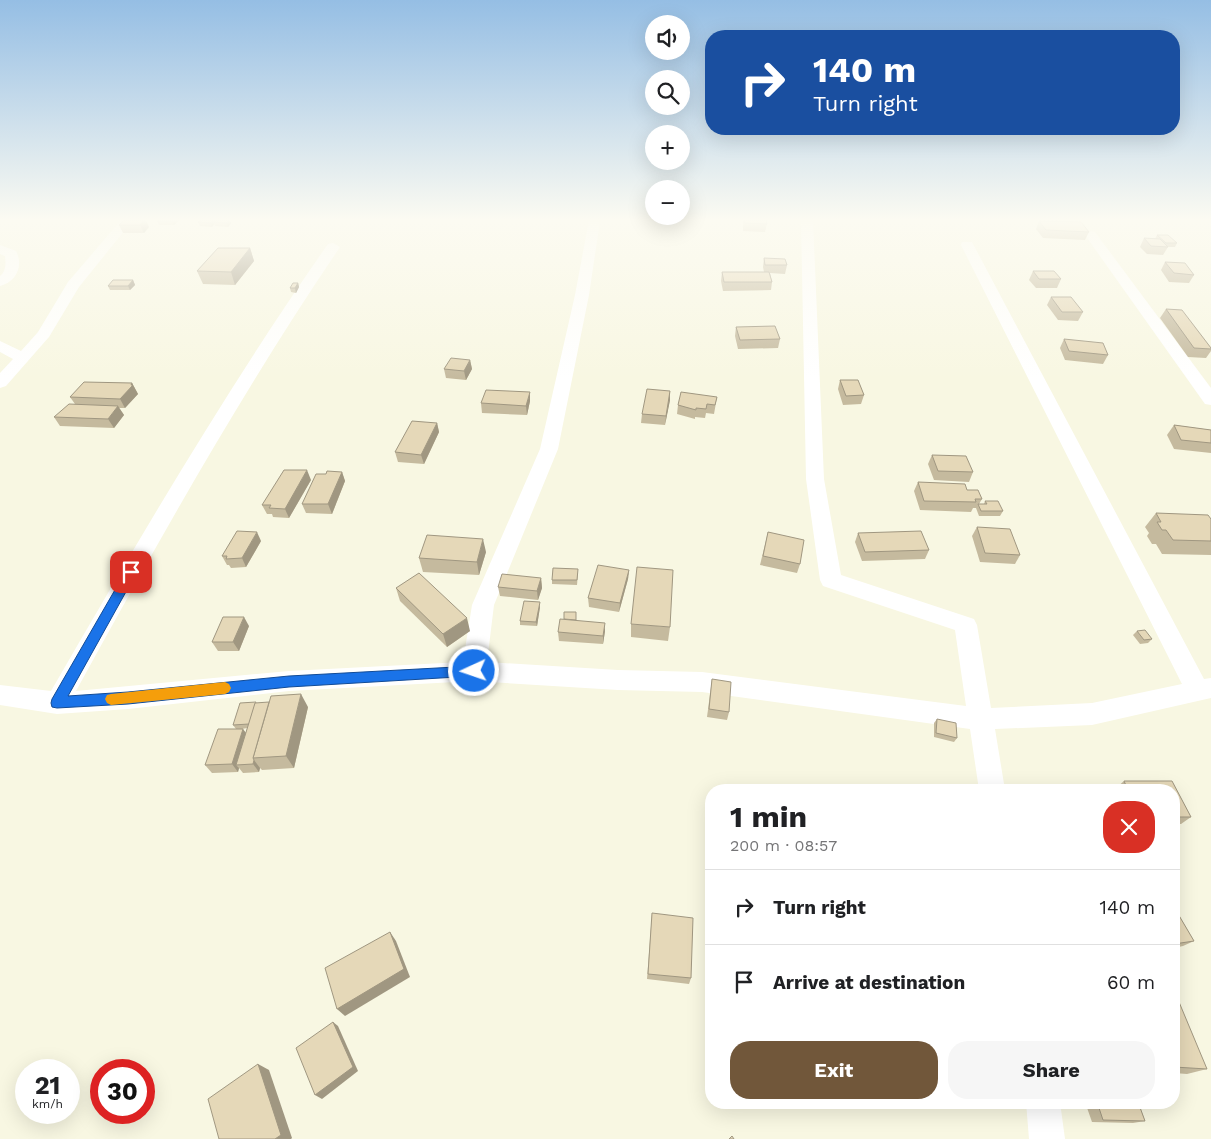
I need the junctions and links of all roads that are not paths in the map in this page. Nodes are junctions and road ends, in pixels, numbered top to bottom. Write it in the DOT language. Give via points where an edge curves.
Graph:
graph roads {
  1 [pos="12,273"];
  2 [pos="82,273"];
  3 [pos="315,273"];
  4 [pos="586,273"];
  5 [pos="809,273"];
  6 [pos="982,273"];
  7 [pos="1118,273"];
  8 [pos="0,282"];
  9 [pos="0,346"];
  10 [pos="23,358"];
  11 [pos="0,383"];
  12 [pos="1211,400"];
  13 [pos="474,671"];
  14 [pos="1204,690"];
  15 [pos="0,695"];
  16 [pos="57,703"];
  17 [pos="980,719"];
  18 [pos="991,784"];
  19 [pos="1044,1109"];
  20 [pos="1047,1139"];
  1 -- 8 [label="street"];
  2 -- 10 [label="street" via="44,334"];
  3 -- 16 [label="street" via="283,318 168,506"];
  4 -- 13 [label="street" via="549,449 483,605"];
  5 -- 17 [label="street" via="815,479 831,580 966,625"];
  6 -- 14 [label="street"];
  7 -- 12 [label="street"];
  9 -- 10 [label="street"];
  10 -- 11 [label="street"];
  13 -- 16 [label="street" via="289,681"];
  13 -- 17 [label="street" via="702,682"];
  14 -- 17 [label="street" via="1092,714"];
  15 -- 16 [label="street"];
  17 -- 18 [label="street"];
  19 -- 20 [label="street"];
}
